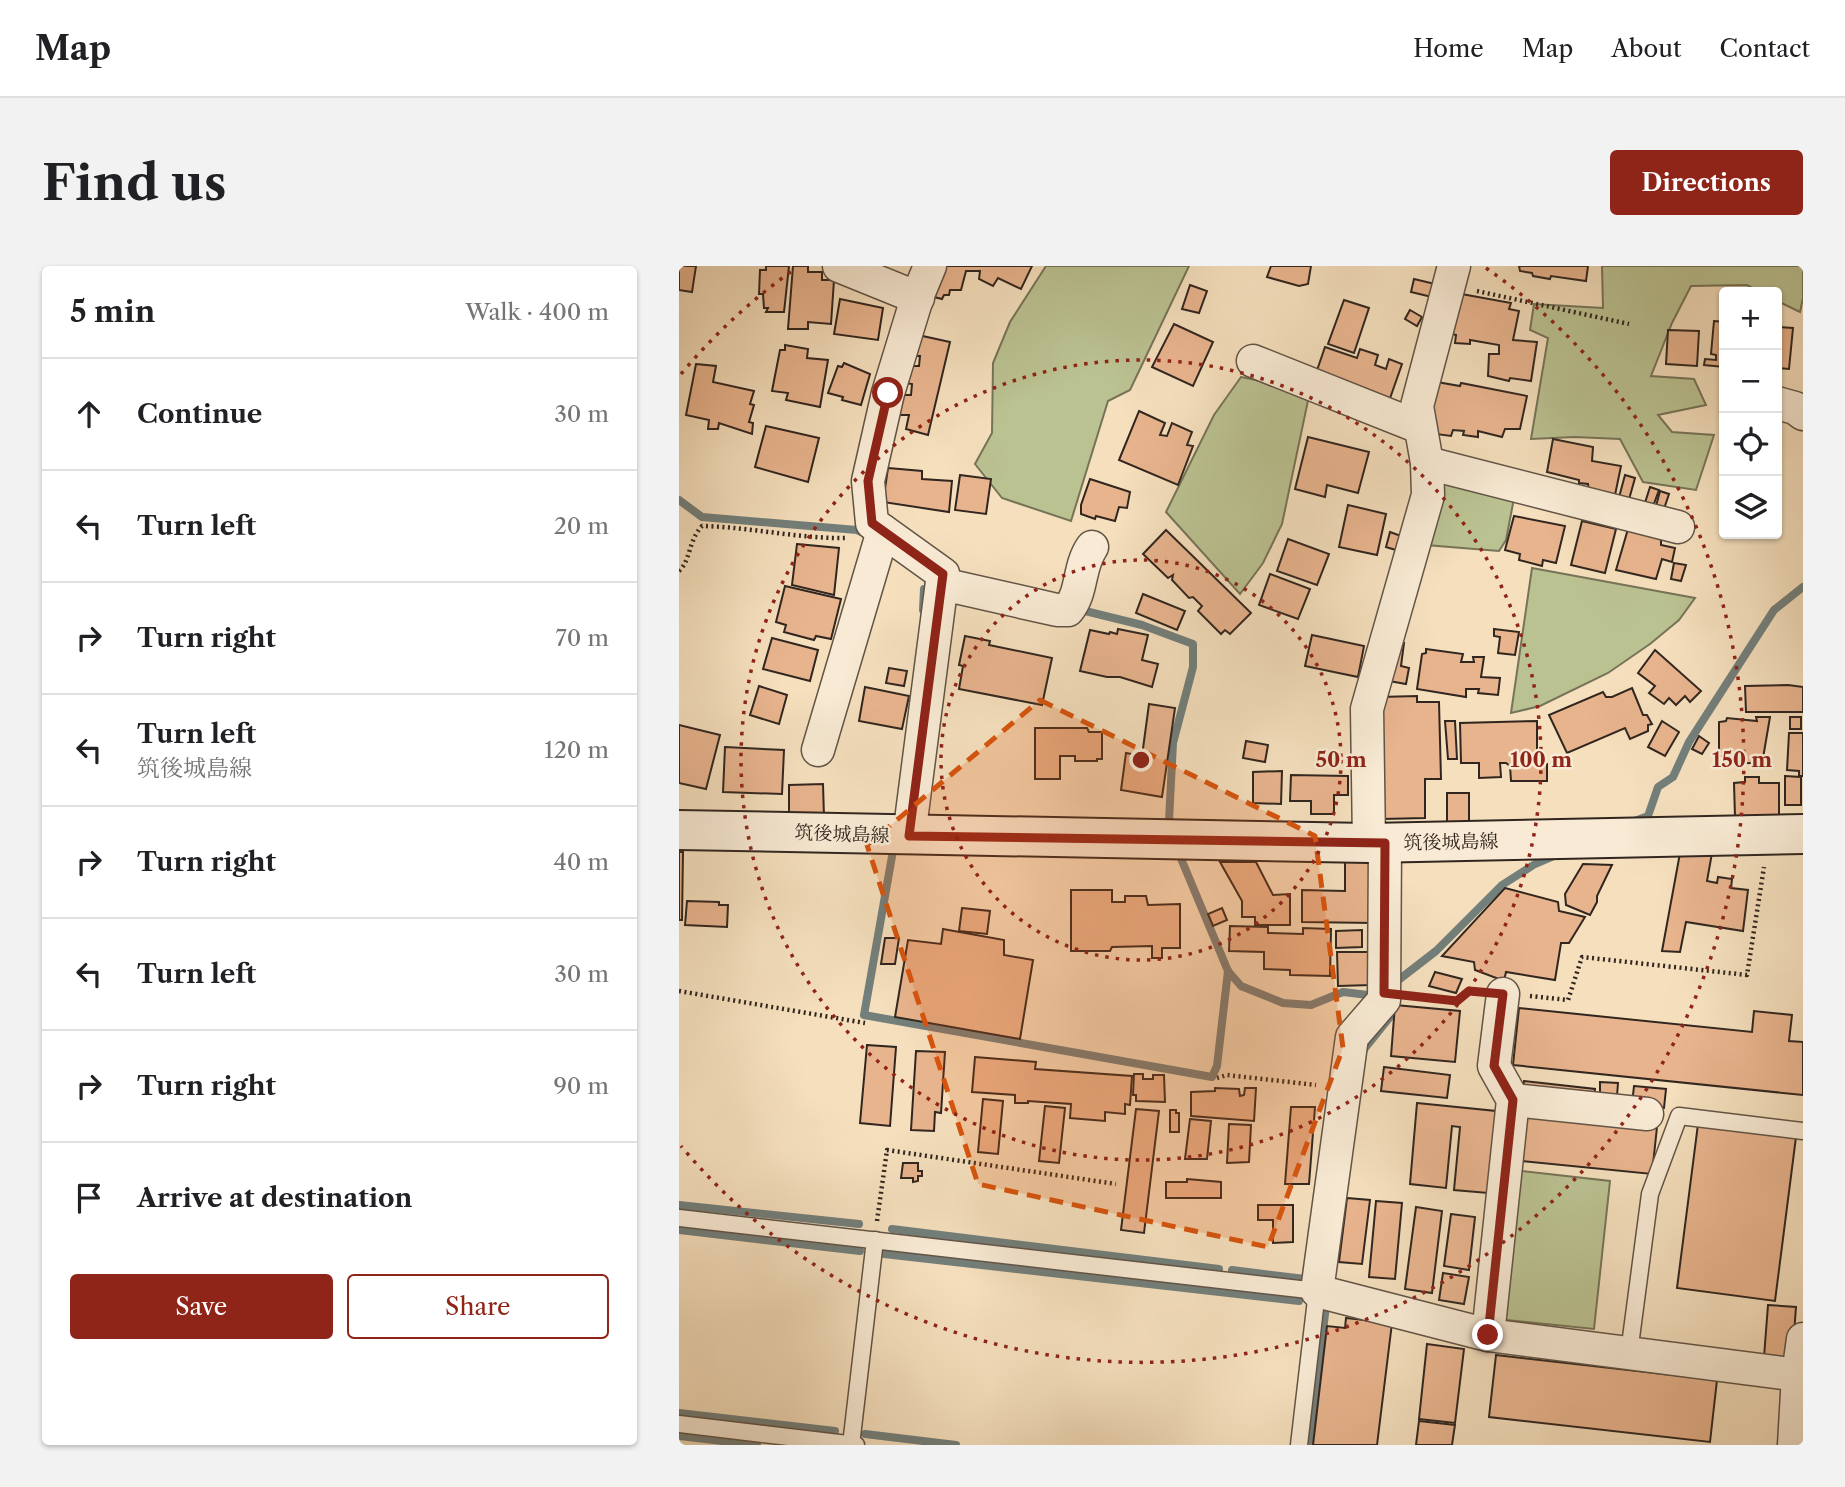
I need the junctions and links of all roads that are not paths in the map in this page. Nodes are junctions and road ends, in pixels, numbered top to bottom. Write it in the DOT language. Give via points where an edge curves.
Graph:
graph roads {
  1 [pos="839,266"];
  2 [pos="930,266"];
  3 [pos="1451,275"];
  4 [pos="918,298"];
  5 [pos="1253,361"];
  6 [pos="1782,404"];
  7 [pos="1803,414"];
  8 [pos="1419,428"];
  9 [pos="1427,463"];
  10 [pos="1678,527"];
  11 [pos="881,530"];
  12 [pos="1092,547"];
  13 [pos="942,584"];
  14 [pos="818,750"];
  15 [pos="679,830"];
  16 [pos="1786,835"];
  17 [pos="909,836"];
  18 [pos="1377,843"];
  19 [pos="1503,994"];
  20 [pos="1513,1100"];
  21 [pos="1647,1114"];
  22 [pos="1803,1131"];
  23 [pos="679,1218"];
  24 [pos="875,1240"];
  25 [pos="1317,1291"];
  26 [pos="1488,1335"];
  27 [pos="1803,1339"];
  28 [pos="1629,1353"];
  29 [pos="1798,1375"];
  30 [pos="679,1424"];
  31 [pos="853,1445"];
  32 [pos="1299,1445"];
  33 [pos="1794,1445"];
  1 -- 4 [label="street"];
  2 -- 4 [label="street"];
  3 -- 8 [label="street" via="1417,406"];
  4 -- 11 [label="street" via="888,393 868,481 872,523"];
  5 -- 8 [label="street"];
  6 -- 7 [label="street"];
  8 -- 9 [label="street"];
  9 -- 10 [label="street"];
  9 -- 18 [label="street" via="1427,495 1367,709"];
  11 -- 13 [label="street" via="943,574"];
  11 -- 14 [label="street"];
  12 -- 13 [label="street" via="1084,559 1076,600 1068,610"];
  13 -- 17 [label="street"];
  15 -- 17 [label="main road, 筑後城島線"];
  16 -- 18 [label="main road, 筑後城島線"];
  17 -- 18 [label="main road, 筑後城島線"];
  18 -- 25 [label="street" via="1384,1000 1352,1037"];
  19 -- 20 [label="street" via="1494,1066"];
  20 -- 21 [label="street"];
  20 -- 26 [label="street"];
  22 -- 28 [label="lane" via="1679,1116 1650,1194"];
  23 -- 24 [label="lane"];
  24 -- 25 [label="lane"];
  24 -- 31 [label="lane"];
  25 -- 26 [label="street"];
  25 -- 32 [label="lane"];
  26 -- 28 [label="street"];
  27 -- 29 [label="street"];
  28 -- 29 [label="street"];
  29 -- 33 [label="street"];
  30 -- 31 [label="lane"];
}
